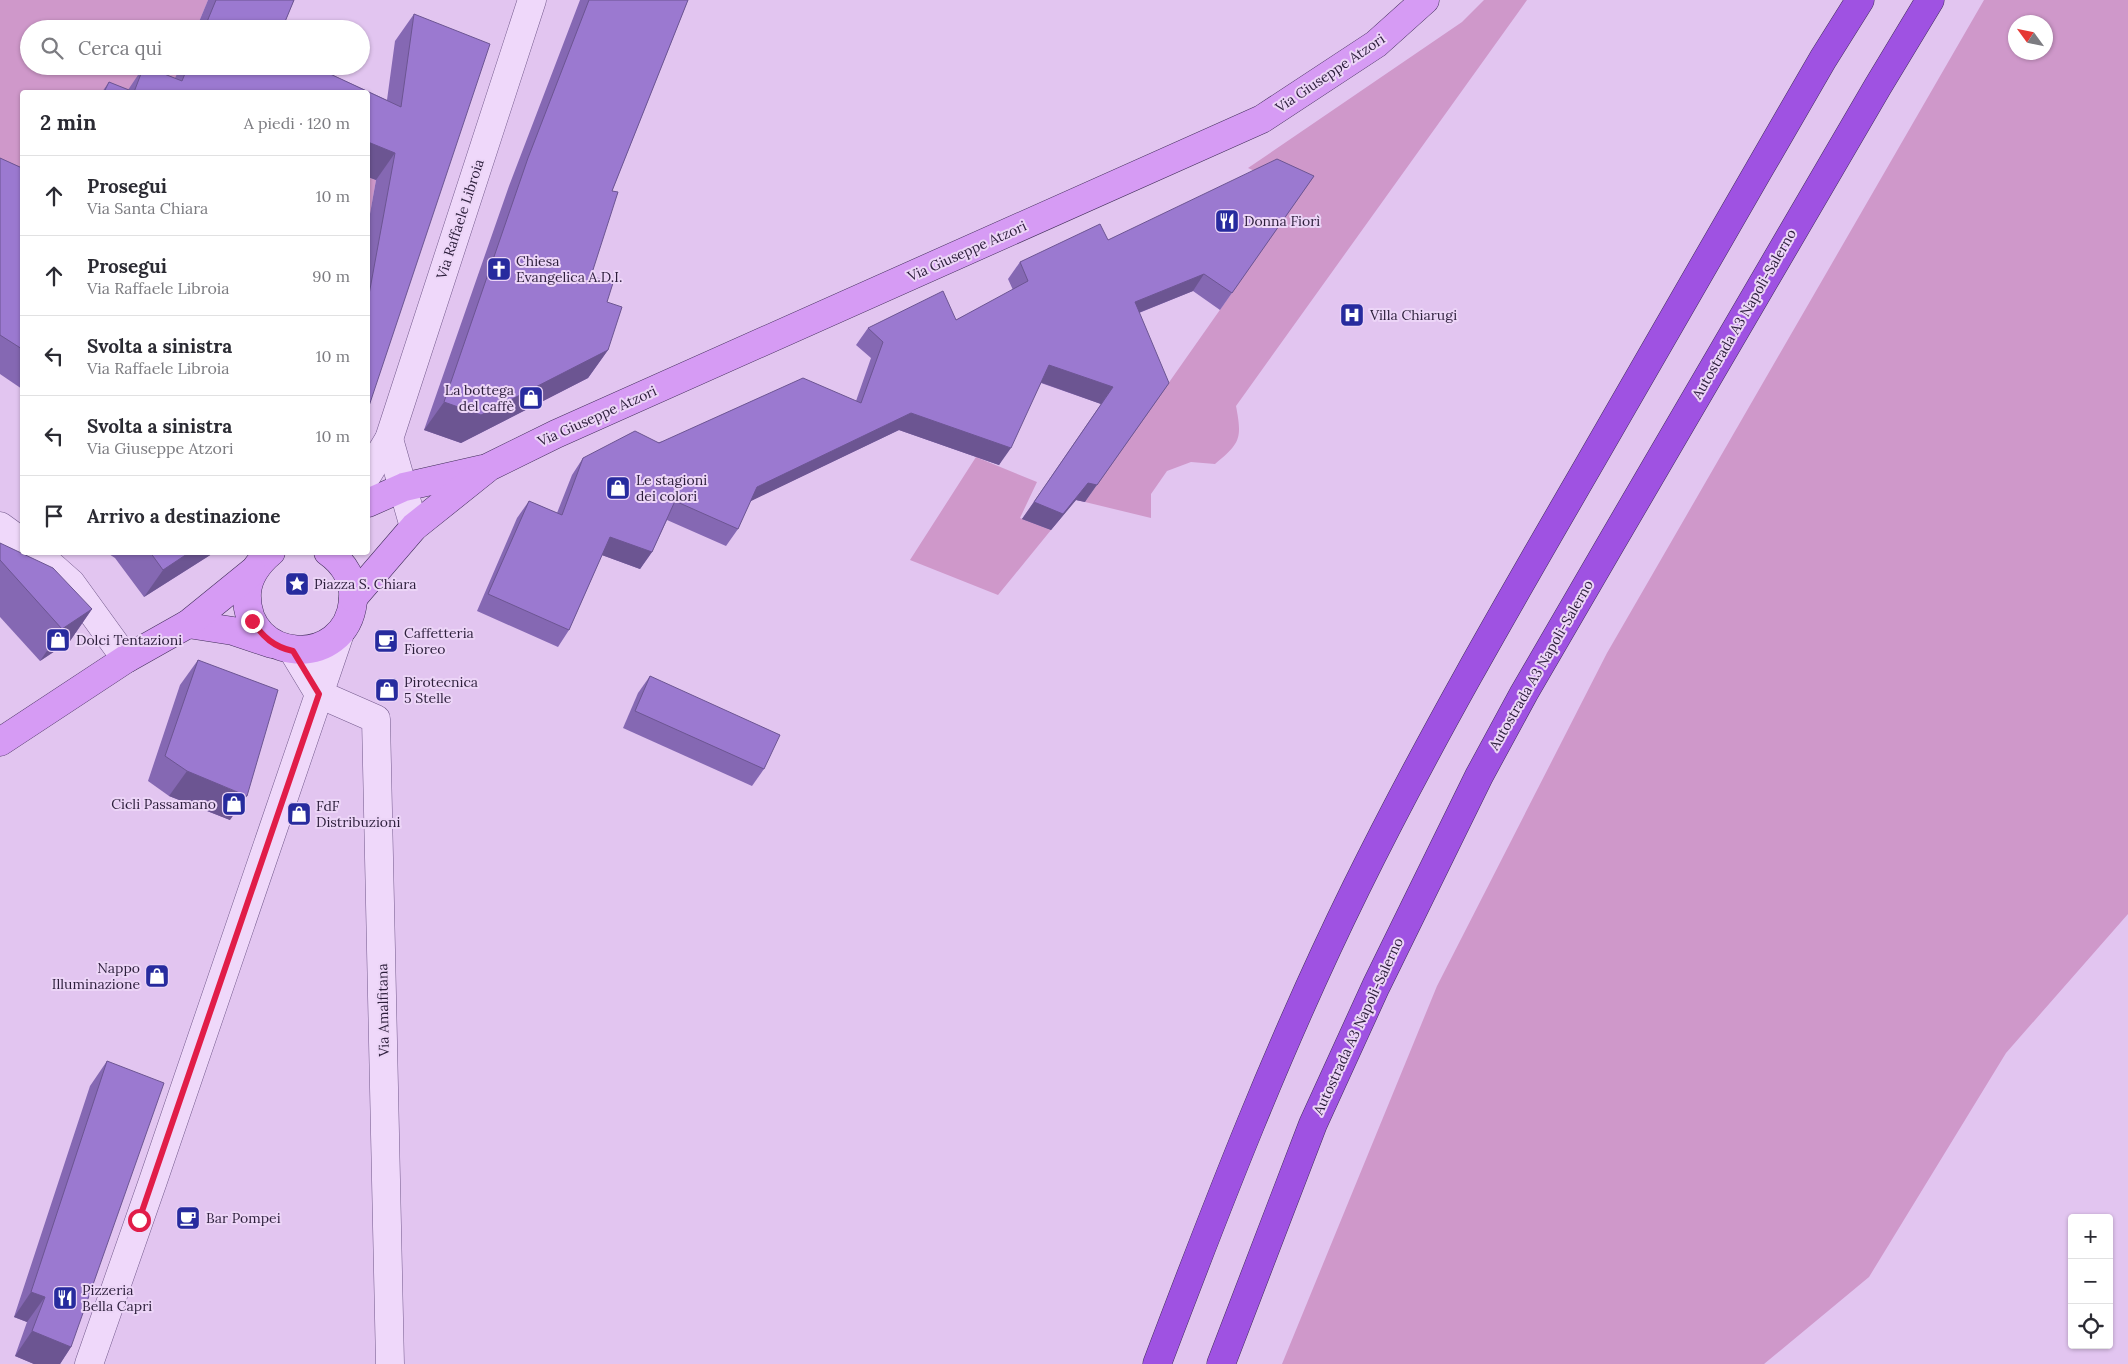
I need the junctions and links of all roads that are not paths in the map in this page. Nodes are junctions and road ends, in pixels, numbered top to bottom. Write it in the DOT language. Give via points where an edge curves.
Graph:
graph roads {
  1 [pos="532,0"];
  2 [pos="1425,0"];
  3 [pos="1860,0"];
  4 [pos="1930,0"];
  5 [pos="389,439"];
  6 [pos="489,467"];
  7 [pos="370,471"];
  8 [pos="404,487"];
  9 [pos="370,502"];
  10 [pos="0,526"];
  11 [pos="414,527"];
  12 [pos="20,541"];
  13 [pos="39,555"];
  14 [pos="267,555"];
  15 [pos="332,555"];
  16 [pos="252,572"];
  17 [pos="353,598"];
  18 [pos="188,624"];
  19 [pos="340,632"];
  20 [pos="284,648"];
  21 [pos="126,659"];
  22 [pos="319,694"];
  23 [pos="0,742"];
  24 [pos="89,1364"];
  25 [pos="390,1364"];
  26 [pos="1158,1364"];
  27 [pos="1220,1364"];
  1 -- 5 [label="street, Via Raffaele Libroia"];
  2 -- 6 [label="main road, Via Giuseppe Atzori" via="1376,44 1262,120 556,434"];
  3 -- 26 [label="highway" via="1823,59 1425,753 1324,954 1264,1089"];
  4 -- 27 [label="highway, Autostrada A3 Napoli-Salerno" via="1478,776 1312,1124"];
  5 -- 7 [label="street, Via Raffaele Libroia"];
  5 -- 8 [label="street"];
  6 -- 8 [label="main road, Via Giuseppe Atzori"];
  6 -- 11 [label="main road, Via Giuseppe Atzori"];
  8 -- 9 [label="main road, Via Giuseppe Atzori"];
  8 -- 11 [label="street"];
  10 -- 12 [label="street"];
  11 -- 17 [label="main road, Via Giuseppe Atzori"];
  13 -- 21 [label="street" via="71,583"];
  14 -- 16 [label="main road"];
  15 -- 17 [label="main road, Via Giuseppe Atzori" via="346,569"];
  16 -- 18 [label="main road"];
  16 -- 20 [label="main road" via="247,588 247,605 252,621 262,635"];
  17 -- 19 [label="main road, Via Giuseppe Atzori" via="352,610"];
  18 -- 20 [label="main road, Via Giuseppe Atzori" via="233,631"];
  18 -- 21 [label="main road"];
  19 -- 20 [label="main road, Via Giuseppe Atzori" via="327,643 310,649"];
  19 -- 22 [label="street"];
  20 -- 22 [label="street"];
  21 -- 23 [label="main road"];
  22 -- 24 [label="street"];
  22 -- 25 [label="street, Via Amalfitana" via="376,720"];
}
